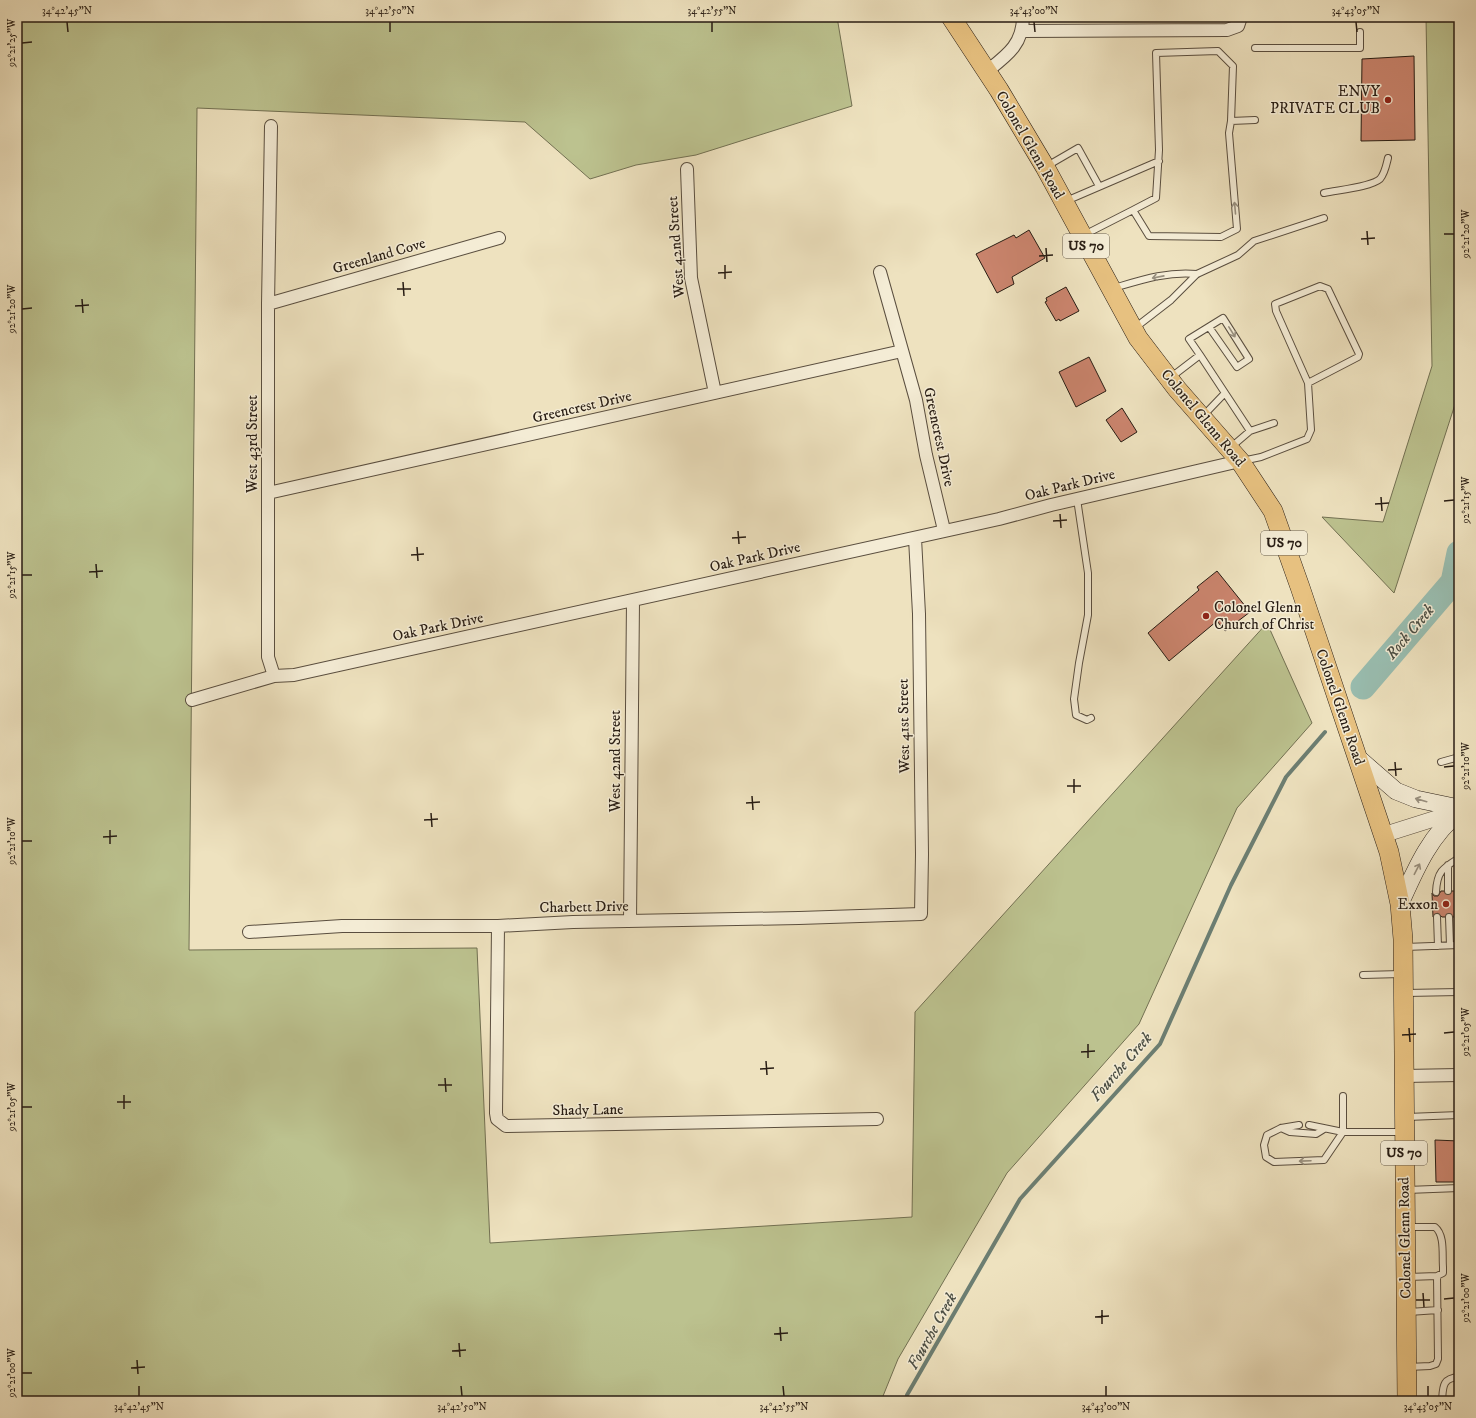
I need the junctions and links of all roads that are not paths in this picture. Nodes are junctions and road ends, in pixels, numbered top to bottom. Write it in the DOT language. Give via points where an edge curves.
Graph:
graph roads {
  1 [pos="951,17"];
  2 [pos="1023,17"];
  3 [pos="1241,17"];
  4 [pos="1023,31"];
  5 [pos="1360,32"];
  6 [pos="1255,48"];
  7 [pos="986,72"];
  8 [pos="1255,120"];
  9 [pos="1231,121"];
  10 [pos="271,126"];
  11 [pos="1388,158"];
  12 [pos="1159,161"];
  13 [pos="1045,167"];
  14 [pos="687,169"];
  15 [pos="1099,186"];
  16 [pos="1324,193"];
  17 [pos="1063,202"];
  18 [pos="1133,210"];
  19 [pos="1324,218"];
  20 [pos="1081,236"];
  21 [pos="499,238"];
  22 [pos="880,272"];
  23 [pos="1196,274"];
  24 [pos="1111,289"];
  25 [pos="268,304"];
  26 [pos="1209,327"];
  27 [pos="1133,330"];
  28 [pos="902,351"];
  29 [pos="1200,355"];
  30 [pos="1169,379"];
  31 [pos="1308,383"];
  32 [pos="715,393"];
  33 [pos="1225,393"];
  34 [pos="1202,417"];
  35 [pos="1274,423"];
  36 [pos="1250,431"];
  37 [pos="1235,455"];
  38 [pos="268,493"];
  39 [pos="1077,499"];
  40 [pos="944,530"];
  41 [pos="915,538"];
  42 [pos="633,601"];
  43 [pos="274,676"];
  44 [pos="192,700"];
  45 [pos="1091,718"];
  46 [pos="1357,757"];
  47 [pos="1459,757"];
  48 [pos="1441,762"];
  49 [pos="1459,811"];
  50 [pos="1383,834"];
  51 [pos="1459,858"];
  52 [pos="1448,865"];
  53 [pos="1448,891"];
  54 [pos="1436,892"];
  55 [pos="1400,904"];
  56 [pos="921,914"];
  57 [pos="1437,917"];
  58 [pos="1449,917"];
  59 [pos="630,921"];
  60 [pos="498,926"];
  61 [pos="249,932"];
  62 [pos="1450,945"];
  63 [pos="1459,945"];
  64 [pos="1438,946"];
  65 [pos="1403,947"];
  66 [pos="1403,974"];
  67 [pos="1363,975"];
  68 [pos="1459,992"];
  69 [pos="1403,993"];
  70 [pos="1459,1075"];
  71 [pos="1404,1076"];
  72 [pos="1343,1096"];
  73 [pos="1459,1115"];
  74 [pos="877,1119"];
  75 [pos="1299,1125"];
  76 [pos="1309,1125"];
  77 [pos="1404,1125"];
  78 [pos="1281,1128"];
  79 [pos="1324,1129"];
  80 [pos="1343,1132"];
  81 [pos="1459,1188"];
  82 [pos="1404,1190"];
  83 [pos="1404,1227"];
  84 [pos="1438,1276"];
  85 [pos="1405,1278"];
  86 [pos="1438,1310"];
  87 [pos="1406,1312"];
  88 [pos="1406,1367"];
  89 [pos="1459,1377"];
  90 [pos="1407,1401"];
  91 [pos="1442,1401"];
  1 -- 7 [label="main road, Colonel Glenn Road / US 70"];
  2 -- 4 [label="street"];
  3 -- 4 [label="street" via="1238,26 1227,30"];
  4 -- 7 [label="street" via="1010,53"];
  5 -- 6 [label="lane" via="1360,48"];
  7 -- 13 [label="main road, Colonel Glenn Road / US 70"];
  8 -- 9 [label="lane"];
  9 -- 12 [label="lane" via="1232,66 1218,51 1156,54"];
  18 -- 9 [label="lane, one-way" via="1149,236 1221,236 1237,229 1229,133"];
  10 -- 25 [label="street, West 43rd Street"];
  11 -- 16 [label="lane" via="1386,170 1378,180"];
  12 -- 15 [label="lane"];
  12 -- 18 [label="lane" via="1156,198"];
  13 -- 15 [label="lane" via="1078,148"];
  13 -- 17 [label="main road, Colonel Glenn Road / US 70"];
  14 -- 32 [label="street, West 42nd Street" via="692,278"];
  15 -- 17 [label="lane"];
  17 -- 20 [label="main road, Colonel Glenn Road / US 70"];
  18 -- 20 [label="lane"];
  19 -- 23 [label="lane" via="1254,241 1238,256"];
  20 -- 24 [label="main road, Colonel Glenn Road / US 70"];
  21 -- 25 [label="street, Greenland Cove"];
  22 -- 28 [label="street, Greencrest Drive"];
  23 -- 24 [label="lane, one-way" via="1179,272"];
  23 -- 27 [label="lane" via="1171,300"];
  24 -- 27 [label="main road, Colonel Glenn Road / US 70"];
  25 -- 38 [label="street, West 43rd Street"];
  26 -- 26 [label="lane, one-way" via="1223,318 1249,359 1237,367"];
  26 -- 29 [label="lane" via="1189,339"];
  27 -- 30 [label="main road, Colonel Glenn Road / US 70"];
  28 -- 32 [label="street, Greencrest Drive"];
  28 -- 40 [label="street, Greencrest Drive" via="916,400"];
  29 -- 30 [label="lane"];
  29 -- 33 [label="lane"];
  30 -- 34 [label="main road, Colonel Glenn Road / US 70"];
  31 -- 31 [label="lane" via="1275,304 1320,286 1328,289 1359,354 1358,357"];
  31 -- 37 [label="lane" via="1311,430 1307,439 1261,457"];
  32 -- 38 [label="street, Greencrest Drive"];
  33 -- 34 [label="lane"];
  33 -- 36 [label="lane"];
  34 -- 37 [label="main road, Colonel Glenn Road / US 70"];
  35 -- 36 [label="lane"];
  36 -- 37 [label="lane"];
  37 -- 39 [label="street, Oak Park Drive"];
  37 -- 46 [label="main road, Colonel Glenn Road / US 70" via="1272,511"];
  38 -- 43 [label="street, West 43rd Street" via="268,657"];
  39 -- 40 [label="street, Oak Park Drive"];
  39 -- 45 [label="lane" via="1088,573 1088,615 1074,699 1076,715 1087,720"];
  40 -- 41 [label="street, Oak Park Drive"];
  41 -- 42 [label="street, Oak Park Drive"];
  41 -- 56 [label="street, West 41st Street"];
  42 -- 43 [label="street, Oak Park Drive" via="294,676"];
  42 -- 59 [label="street, West 42nd Street"];
  43 -- 44 [label="street"];
  49 -- 46 [label="main road, one-way" via="1416,799 1396,790"];
  46 -- 50 [label="main road, Colonel Glenn Road / US 70"];
  47 -- 48 [label="lane"];
  49 -- 50 [label="street"];
  55 -- 49 [label="main road, one-way" via="1436,837"];
  50 -- 55 [label="main road, Colonel Glenn Road / US 70" via="1390,852"];
  51 -- 52 [label="lane"];
  52 -- 53 [label="lane"];
  52 -- 54 [label="lane" via="1443,868 1437,879"];
  55 -- 65 [label="main road, Colonel Glenn Road / US 70"];
  56 -- 59 [label="street, Charbett Drive"];
  57 -- 64 [label="lane"];
  58 -- 62 [label="lane"];
  59 -- 60 [label="street, Charbett Drive"];
  60 -- 61 [label="street, Charbett Drive" via="342,926"];
  60 -- 74 [label="street, Shady Lane" via="496,1113 498,1119 506,1126"];
  62 -- 63 [label="lane"];
  62 -- 64 [label="lane"];
  64 -- 65 [label="lane"];
  65 -- 66 [label="main road, Colonel Glenn Road / US 70"];
  66 -- 67 [label="lane"];
  66 -- 69 [label="main road, Colonel Glenn Road / US 70"];
  68 -- 69 [label="lane"];
  69 -- 71 [label="main road, Colonel Glenn Road / US 70"];
  70 -- 71 [label="street"];
  71 -- 77 [label="main road, Colonel Glenn Road / US 70"];
  72 -- 80 [label="lane"];
  73 -- 77 [label="lane"];
  75 -- 78 [label="lane"];
  76 -- 79 [label="lane"];
  77 -- 80 [label="lane"];
  77 -- 82 [label="main road, Colonel Glenn Road / US 70"];
  78 -- 79 [label="lane" via="1290,1132 1316,1134"];
  80 -- 78 [label="lane, one-way" via="1324,1160 1274,1162 1266,1157 1264,1145 1267,1135"];
  79 -- 80 [label="lane"];
  81 -- 82 [label="lane"];
  82 -- 83 [label="main road, Colonel Glenn Road / US 70"];
  83 -- 84 [label="lane" via="1438,1229 1441,1236 1443,1267 1443,1273"];
  83 -- 85 [label="main road, Colonel Glenn Road / US 70"];
  84 -- 85 [label="lane"];
  84 -- 86 [label="lane"];
  85 -- 87 [label="main road, Colonel Glenn Road / US 70"];
  86 -- 87 [label="lane"];
  86 -- 88 [label="lane" via="1436,1364"];
  87 -- 88 [label="main road, Colonel Glenn Road / US 70"];
  88 -- 90 [label="main road, Colonel Glenn Road / US 70"];
  89 -- 91 [label="lane" via="1447,1379 1443,1383"];
}
